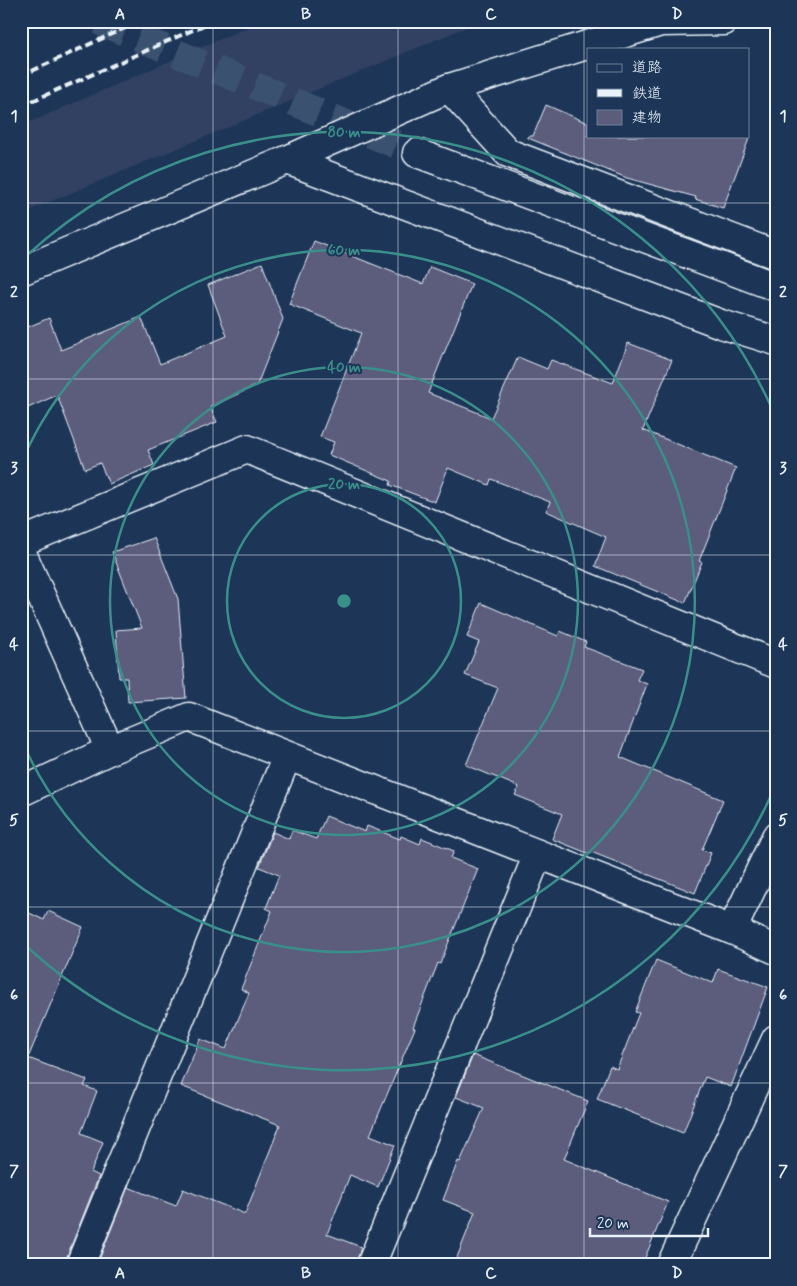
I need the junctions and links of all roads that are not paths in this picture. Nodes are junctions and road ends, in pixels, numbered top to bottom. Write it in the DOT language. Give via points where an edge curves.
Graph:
graph roads {
  1 [pos="724,21"];
  2 [pos="449,88"];
  3 [pos="417,153"];
  4 [pos="288,160"];
  5 [pos="776,255"];
  6 [pos="21,271"];
  7 [pos="776,287"];
  8 [pos="776,342"];
  9 [pos="21,542"];
  10 [pos="21,551"];
  11 [pos="776,664"];
  12 [pos="110,750"];
  13 [pos="287,756"];
  14 [pos="21,792"];
  15 [pos="776,837"];
  16 [pos="538,854"];
  17 [pos="732,930"];
  18 [pos="776,950"];
  19 [pos="776,1039"];
  20 [pos="80,1265"];
  21 [pos="371,1265"];
  22 [pos="671,1265"];
  1 -- 2 [label="street" via="661,22"];
  2 -- 4 [label="street"];
  2 -- 5 [label="street" via="508,153"];
  3 -- 7 [label="street"];
  4 -- 6 [label="street"];
  4 -- 8 [label="street"];
  9 -- 11 [label="street" via="247,449"];
  10 -- 12 [label="street"];
  12 -- 13 [label="street" via="189,717"];
  12 -- 14 [label="street"];
  13 -- 16 [label="street"];
  13 -- 20 [label="street"];
  15 -- 17 [label="street"];
  16 -- 17 [label="street"];
  16 -- 21 [label="street"];
  17 -- 18 [label="street"];
  19 -- 22 [label="street"];
}
